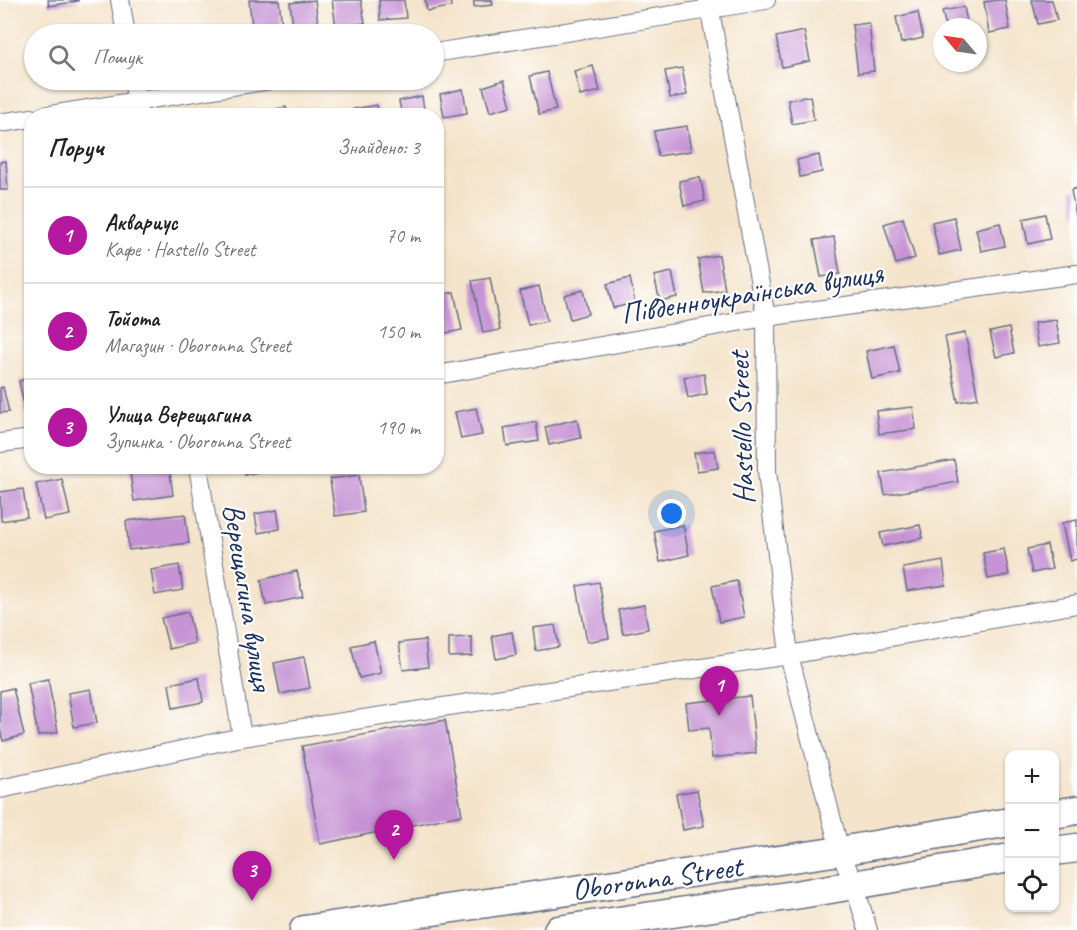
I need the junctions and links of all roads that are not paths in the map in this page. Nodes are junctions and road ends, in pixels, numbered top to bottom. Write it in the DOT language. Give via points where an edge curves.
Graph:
graph roads {
  1 [pos="120,0"];
  2 [pos="766,0"];
  3 [pos="709,5"];
  4 [pos="124,24"];
  5 [pos="444,51"];
  6 [pos="135,90"];
  7 [pos="223,90"];
  8 [pos="138,108"];
  9 [pos="24,119"];
  10 [pos="0,123"];
  11 [pos="1077,274"];
  12 [pos="766,317"];
  13 [pos="444,374"];
  14 [pos="24,440"];
  15 [pos="0,443"];
  16 [pos="199,474"];
  17 [pos="1077,604"];
  18 [pos="789,655"];
  19 [pos="242,737"];
  20 [pos="0,789"];
  21 [pos="1077,810"];
  22 [pos="1059,813"];
  23 [pos="1005,823"];
  24 [pos="1077,848"];
  25 [pos="1059,850"];
  26 [pos="840,851"];
  27 [pos="1005,859"];
  28 [pos="854,884"];
  29 [pos="304,930"];
  30 [pos="558,930"];
  31 [pos="868,930"];
  1 -- 4 [label="street"];
  2 -- 3 [label="street"];
  3 -- 5 [label="street"];
  3 -- 12 [label="street, Hastello Street"];
  6 -- 8 [label="street"];
  7 -- 8 [label="street"];
  9 -- 10 [label="street"];
  11 -- 12 [label="street, Південноукраїнська вулиця"];
  12 -- 13 [label="street, Південноукраїнська вулиця"];
  12 -- 18 [label="street, Hastello Street" via="767,471"];
  14 -- 15 [label="street"];
  16 -- 19 [label="street, Верещагина вулиця"];
  17 -- 18 [label="street"];
  18 -- 19 [label="street"];
  18 -- 26 [label="street, Hastello Street"];
  19 -- 20 [label="street"];
  21 -- 22 [label="main road"];
  23 -- 26 [label="main road, Oboronna Street"];
  24 -- 25 [label="main road"];
  26 -- 28 [label="street, Hastello Street"];
  26 -- 29 [label="main road, Oboronna Street"];
  27 -- 28 [label="main road, Oboronna Street"];
  28 -- 30 [label="main road, Oboronna Street"];
  28 -- 31 [label="street, Hastello Street"];
}
